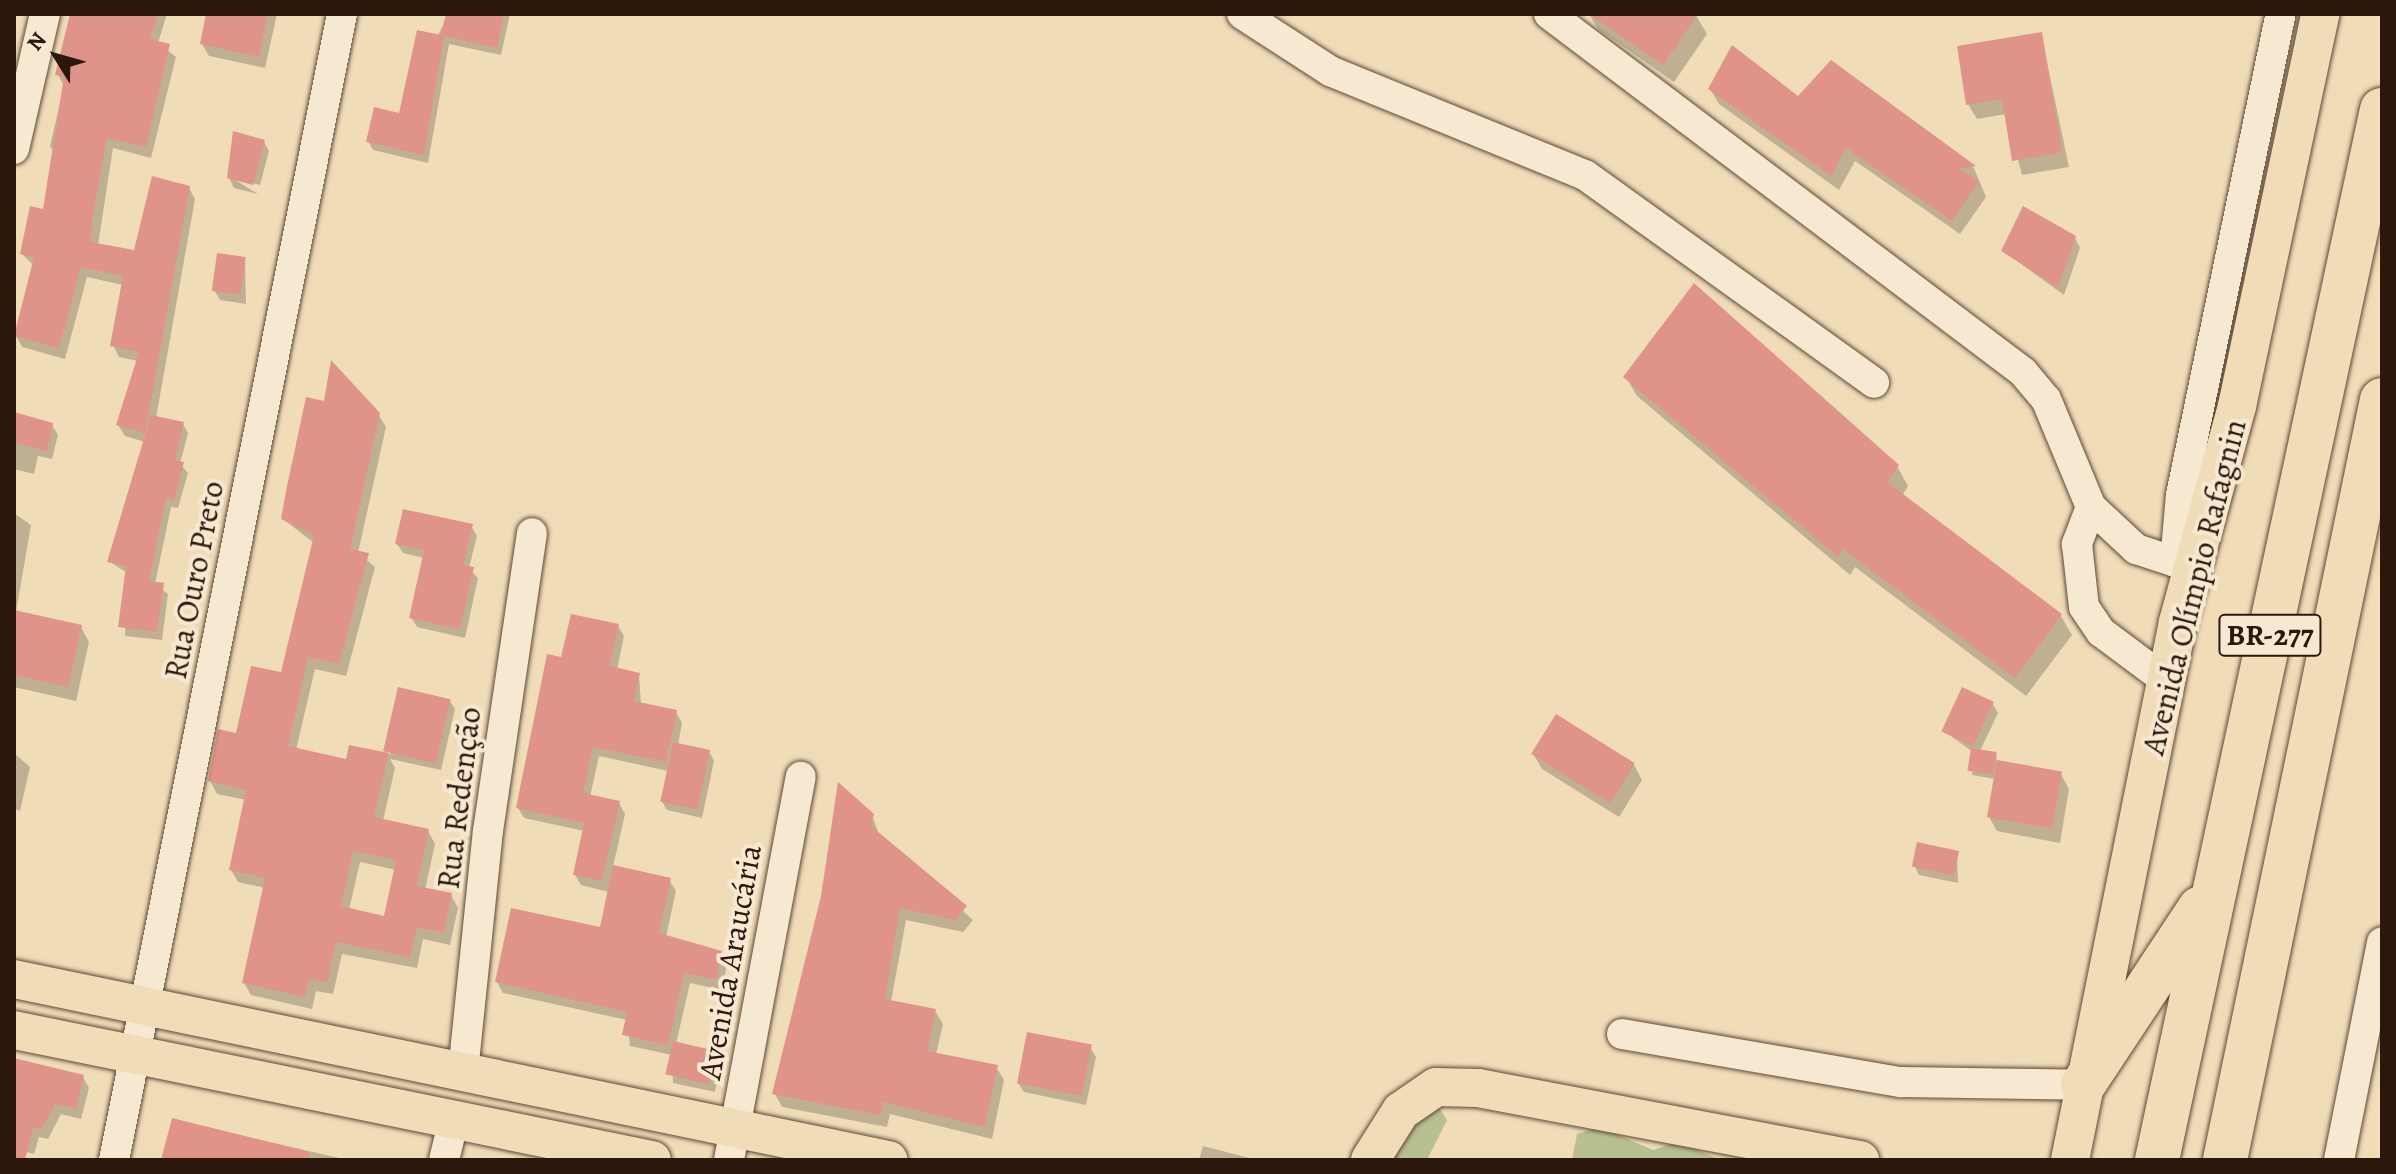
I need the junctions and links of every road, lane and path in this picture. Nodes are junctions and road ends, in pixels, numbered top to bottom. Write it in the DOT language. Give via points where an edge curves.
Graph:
graph roads {
  1 [pos="45,14"];
  2 [pos="342,14"];
  3 [pos="1242,14"];
  4 [pos="1549,14"];
  5 [pos="2281,14"];
  6 [pos="2320,14"];
  7 [pos="2382,110"];
  8 [pos="14,149"];
  9 [pos="1874,383"];
  10 [pos="2382,400"];
  11 [pos="2377,445"];
  12 [pos="2091,507"];
  13 [pos="532,533"];
  14 [pos="2185,565"];
  15 [pos="2168,682"];
  16 [pos="801,777"];
  17 [pos="2210,893"];
  18 [pos="2382,942"];
  19 [pos="14,979"];
  20 [pos="2377,995"];
  21 [pos="147,1008"];
  22 [pos="14,1030"];
  23 [pos="1622,1034"];
  24 [pos="138,1055"];
  25 [pos="395,1055"];
  26 [pos="463,1072"];
  27 [pos="2083,1085"];
  28 [pos="384,1103"];
  29 [pos="454,1119"];
  30 [pos="732,1144"];
  31 [pos="114,1160"];
  32 [pos="444,1160"];
  33 [pos="652,1160"];
  34 [pos="888,1160"];
  35 [pos="1370,1160"];
  36 [pos="1860,1160"];
  37 [pos="2070,1160"];
  38 [pos="2157,1160"];
  39 [pos="2225,1160"];
  40 [pos="2339,1160"];
  1 -- 8 [label="street"];
  2 -- 21 [label="street, Rua Ouro Preto"];
  3 -- 9 [label="street" via="1330,71 1585,175"];
  4 -- 12 [label="street" via="2023,372 2046,399"];
  5 -- 14 [label="street" via="2181,495"];
  6 -- 14 [label="main road, Avenida Olímpio Rafagnin" via="2237,406"];
  7 -- 17 [label="highway, BR-277" via="2319,424"];
  10 -- 11 [label="highway, BR-277"];
  11 -- 39 [label="highway, BR-277"];
  12 -- 14 [label="street" via="2136,549"];
  12 -- 15 [label="street" via="2077,544 2084,607 2101,632"];
  13 -- 26 [label="street, Rua Redenção" via="488,831"];
  14 -- 15 [label="main road, Avenida Olímpio Rafagnin"];
  15 -- 27 [label="main road, Avenida Olímpio Rafagnin"];
  16 -- 30 [label="street, Avenida Araucária"];
  17 -- 27 [label="highway"];
  17 -- 38 [label="highway, BR-277"];
  18 -- 20 [label="street"];
  19 -- 21 [label="main road"];
  20 -- 40 [label="street"];
  21 -- 24 [label="street, Rua Ouro Preto"];
  21 -- 25 [label="main road"];
  22 -- 24 [label="main road"];
  23 -- 27 [label="street" via="1901,1082"];
  24 -- 28 [label="main road"];
  24 -- 31 [label="street, Rua Ouro Preto"];
  25 -- 26 [label="main road"];
  25 -- 28 [label="main road"];
  26 -- 30 [label="main road"];
  27 -- 37 [label="main road, Avenida Olímpio Rafagnin"];
  28 -- 29 [label="main road"];
  29 -- 32 [label="street"];
  29 -- 33 [label="main road"];
  30 -- 34 [label="main road"];
  35 -- 36 [label="main road" via="1401,1111 1436,1087 1478,1088"];
}
